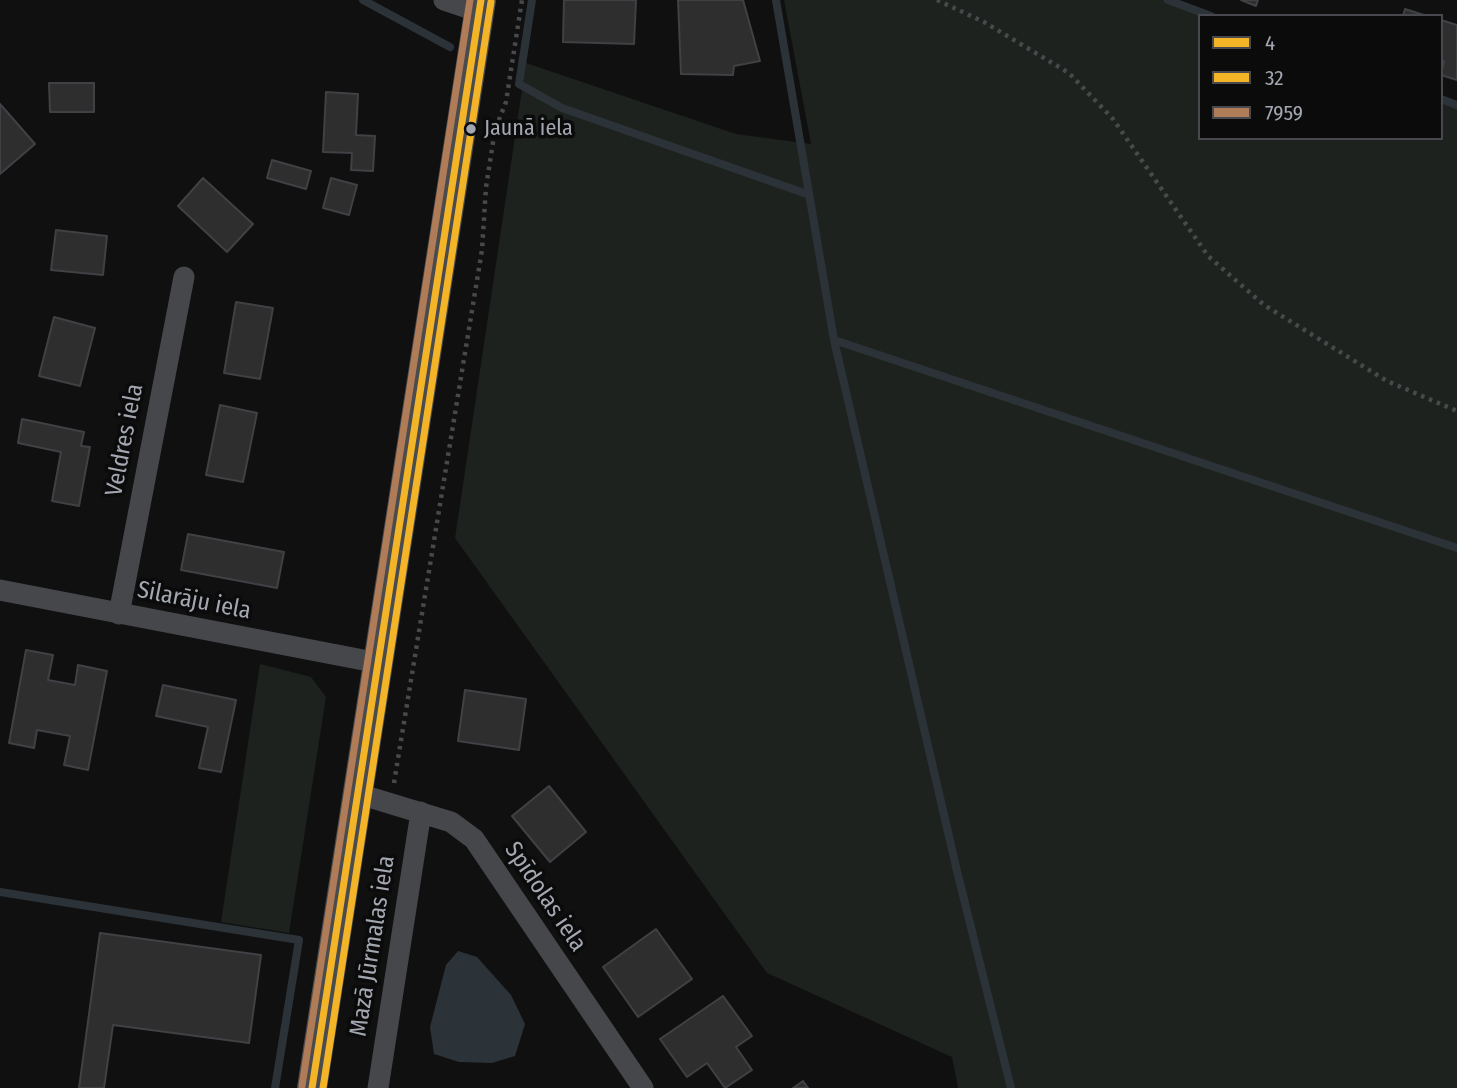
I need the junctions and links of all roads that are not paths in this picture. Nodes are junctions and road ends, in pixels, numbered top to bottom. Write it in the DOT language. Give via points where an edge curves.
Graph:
graph roads {
  1 [pos="444,0"];
  2 [pos="481,6"];
  3 [pos="184,277"];
  4 [pos="0,590"];
  5 [pos="119,614"];
  6 [pos="379,663"];
  7 [pos="359,794"];
  8 [pos="421,812"];
  9 [pos="312,1088"];
  10 [pos="378,1088"];
  11 [pos="643,1088"];
  1 -- 2 [label="street"];
  2 -- 6 [label="main road"];
  3 -- 5 [label="street, Veldres iela"];
  4 -- 5 [label="street, Silarāju iela"];
  5 -- 6 [label="street, Silarāju iela"];
  6 -- 7 [label="main road"];
  7 -- 8 [label="street, Spīdolas iela"];
  7 -- 9 [label="main road"];
  8 -- 10 [label="street, Mazā Jūrmalas iela"];
  8 -- 11 [label="street, Spīdolas iela" via="451,822 474,839"];
}
